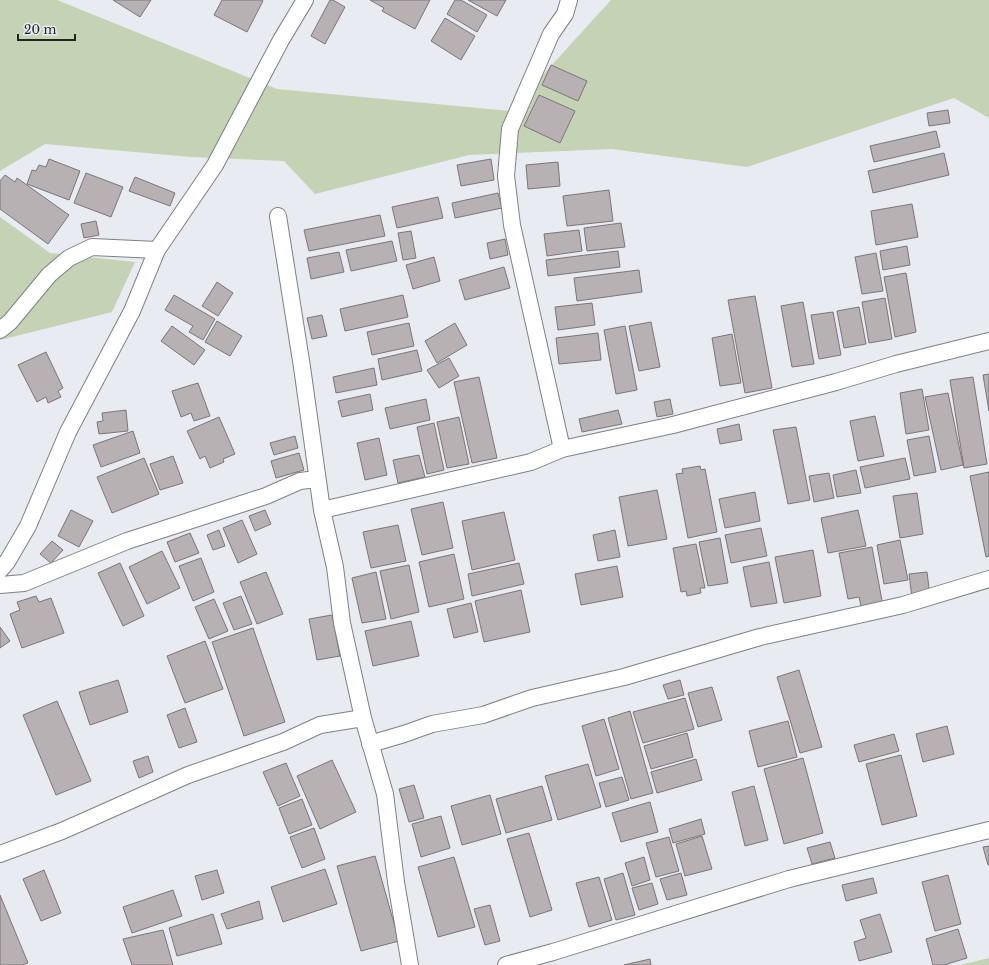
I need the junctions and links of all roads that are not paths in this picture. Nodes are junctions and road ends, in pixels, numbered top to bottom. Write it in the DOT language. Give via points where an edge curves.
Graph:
graph roads {
  1 [pos="305,0"];
  2 [pos="570,0"];
  3 [pos="278,216"];
  4 [pos="157,250"];
  5 [pos="0,330"];
  6 [pos="989,341"];
  7 [pos="562,450"];
  8 [pos="317,479"];
  9 [pos="322,510"];
  10 [pos="0,570"];
  11 [pos="989,579"];
  12 [pos="0,585"];
  13 [pos="363,718"];
  14 [pos="370,744"];
  15 [pos="989,830"];
  16 [pos="0,854"];
  17 [pos="410,965"];
  18 [pos="506,965"];
  1 -- 4 [label="street" via="215,165"];
  2 -- 7 [label="street" via="565,14 551,34 510,129 506,176 512,225"];
  3 -- 8 [label="street"];
  4 -- 5 [label="street" via="92,247 69,258 49,275 10,322"];
  4 -- 10 [label="street" via="132,311 68,432 28,526"];
  6 -- 7 [label="street" via="673,425"];
  7 -- 9 [label="street" via="530,462"];
  8 -- 9 [label="street"];
  8 -- 12 [label="street" via="300,481 266,496 127,541 24,583"];
  9 -- 13 [label="street" via="335,567 342,623"];
  11 -- 14 [label="street" via="903,605 760,637 624,676 532,698 483,715 432,724"];
  13 -- 14 [label="street"];
  13 -- 16 [label="street" via="320,725 283,742 188,775"];
  14 -- 17 [label="street" via="384,794"];
  15 -- 18 [label="street" via="789,879"];
}
